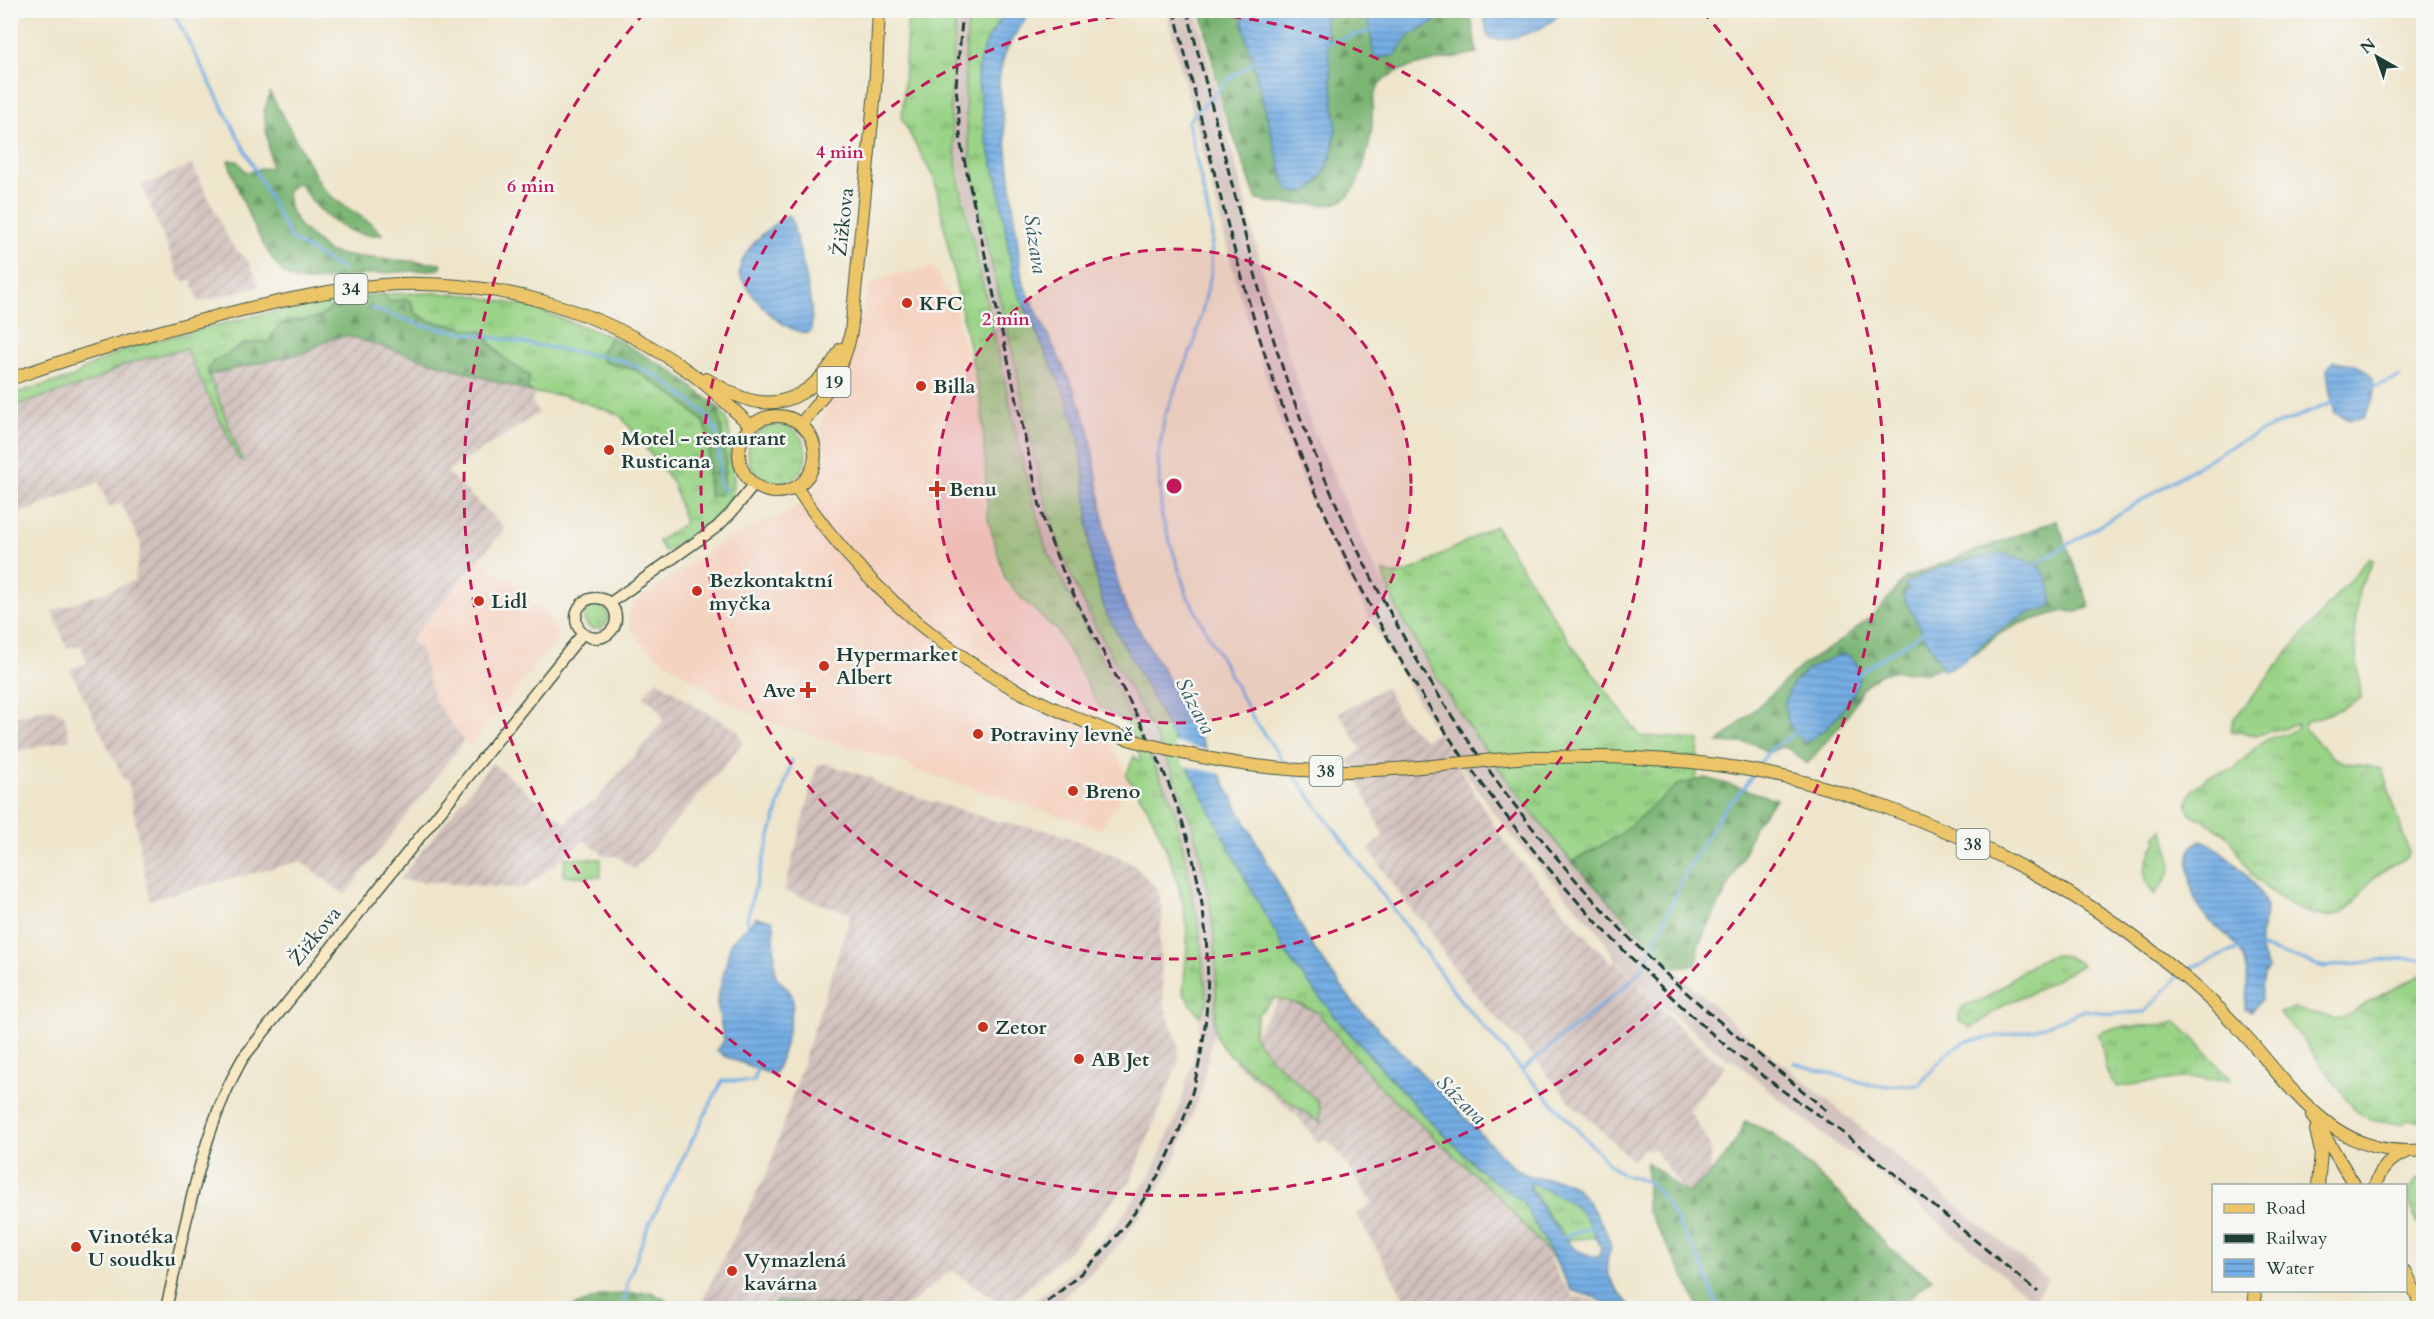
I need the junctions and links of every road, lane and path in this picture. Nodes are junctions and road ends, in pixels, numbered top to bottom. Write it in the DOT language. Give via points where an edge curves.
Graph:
graph roads {
  1 [pos="879,10"];
  2 [pos="851,332"];
  3 [pos="685,369"];
  4 [pos="10,379"];
  5 [pos="801,424"];
  6 [pos="750,425"];
  7 [pos="754,485"];
  8 [pos="796,487"];
  9 [pos="610,603"];
  10 [pos="583,633"];
  11 [pos="2307,1107"];
  12 [pos="2424,1150"];
  13 [pos="2406,1152"];
  14 [pos="2318,1184"];
  15 [pos="2354,1184"];
  16 [pos="2376,1184"];
  17 [pos="2407,1274"];
  18 [pos="2254,1292"];
  19 [pos="166,1308"];
  20 [pos="2256,1308"];
  21 [pos="2422,1308"];
  1 -- 2 [label="main road, Žižkova / 34" via="875,91"];
  2 -- 3 [label="main road, 34" via="818,382 782,400 758,402 742,398"];
  2 -- 5 [label="main road, Žižkova / 19" via="836,379"];
  3 -- 4 [label="main road, 34" via="615,328 549,302 460,285 406,284 324,293 213,317"];
  3 -- 6 [label="main road, 34"];
  5 -- 6 [label="main road" via="772,415"];
  5 -- 8 [label="main road" via="813,439 815,457 809,474"];
  6 -- 7 [label="main road" via="742,438 738,460"];
  7 -- 8 [label="main road" via="775,492"];
  7 -- 9 [label="main road" via="717,527"];
  8 -- 11 [label="main road, 38, bridge" via="847,556 913,621 1000,681 1059,712 1168,751 1221,762 1330,771 1529,757 1615,756 1741,768 1886,808 1955,836 2026,869 2126,931 2190,982 2249,1039"];
  9 -- 10 [label="main road" via="616,614 611,631 601,638"];
  9 -- 10 [label="main road" via="594,598 579,606 576,617"];
  10 -- 19 [label="main road, Žižkova" via="243,1058 209,1138"];
  11 -- 13 [label="main road" via="2358,1141"];
  11 -- 14 [label="main road" via="2321,1152"];
  11 -- 15 [label="main road, 38"];
  12 -- 13 [label="main road"];
  13 -- 16 [label="main road" via="2387,1164"];
  17 -- 21 [label="main road"];
  18 -- 20 [label="main road"];
}
